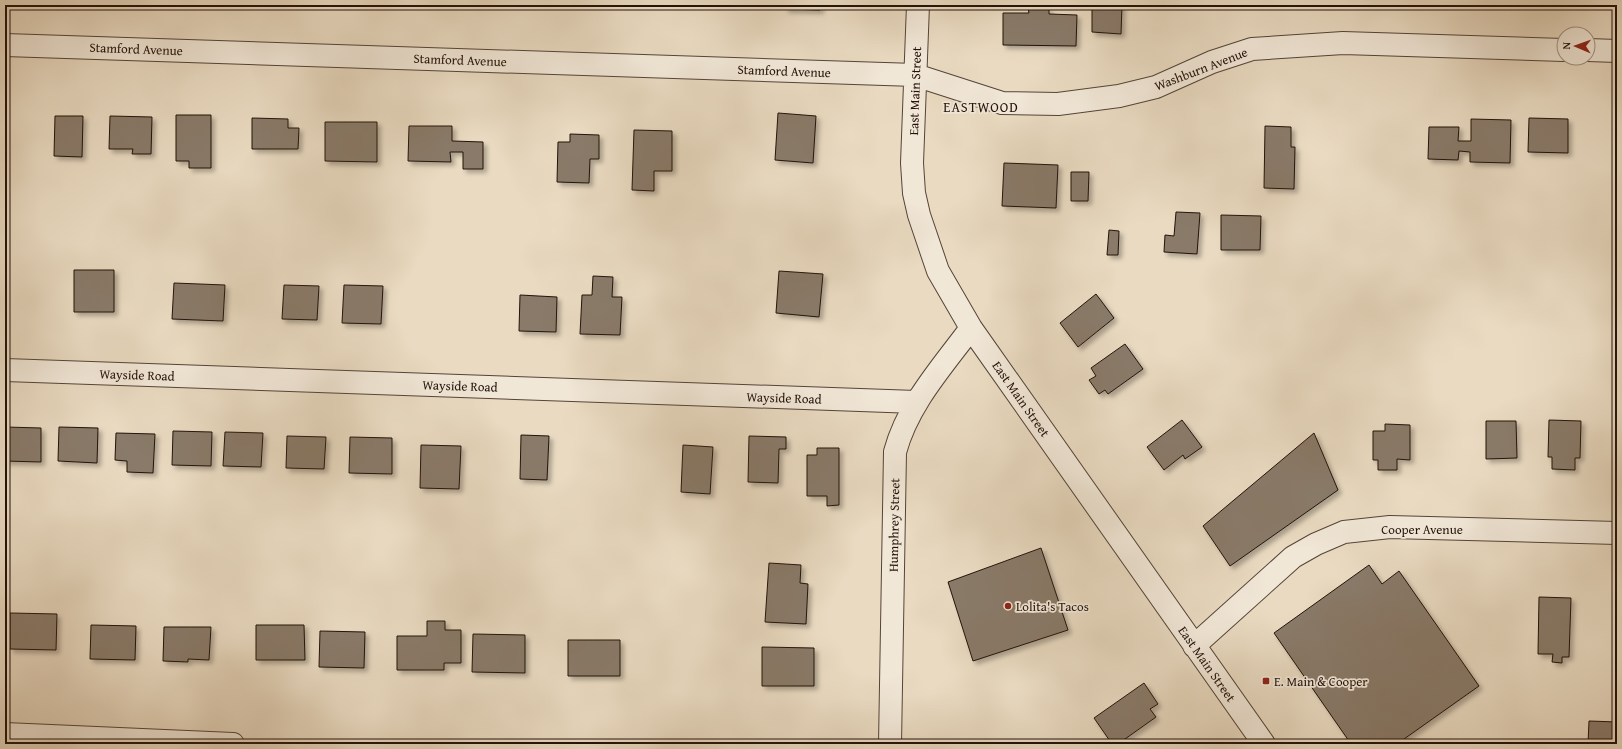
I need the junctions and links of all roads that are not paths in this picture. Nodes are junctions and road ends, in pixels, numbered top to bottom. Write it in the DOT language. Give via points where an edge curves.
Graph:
graph roads {
  1 [pos="918,5"];
  2 [pos="5,45"];
  3 [pos="1556,50"];
  4 [pos="1596,50"];
  5 [pos="1617,51"];
  6 [pos="915,75"];
  7 [pos="970,328"];
  8 [pos="5,370"];
  9 [pos="916,402"];
  10 [pos="1617,533"];
  11 [pos="1194,646"];
  12 [pos="5,734"];
  13 [pos="233,744"];
  14 [pos="890,744"];
  15 [pos="1264,744"];
  1 -- 6 [label="street, East Main Street"];
  2 -- 6 [label="street, Stamford Avenue"];
  3 -- 6 [label="street, Washburn Avenue" via="1343,43 1252,49 1212,62 1156,87 1119,96 1058,104 1002,103"];
  4 -- 5 [label="street"];
  6 -- 7 [label="street, East Main Street" via="912,163 914,193 938,271"];
  7 -- 9 [label="street, Humphrey Street"];
  7 -- 11 [label="street, East Main Street"];
  8 -- 9 [label="street, Wayside Road"];
  9 -- 14 [label="street, Humphrey Street" via="900,434 896,452"];
  10 -- 11 [label="street, Cooper Avenue" via="1390,527 1344,532 1293,557"];
  11 -- 15 [label="street, East Main Street"];
  12 -- 13 [label="street"];
}
